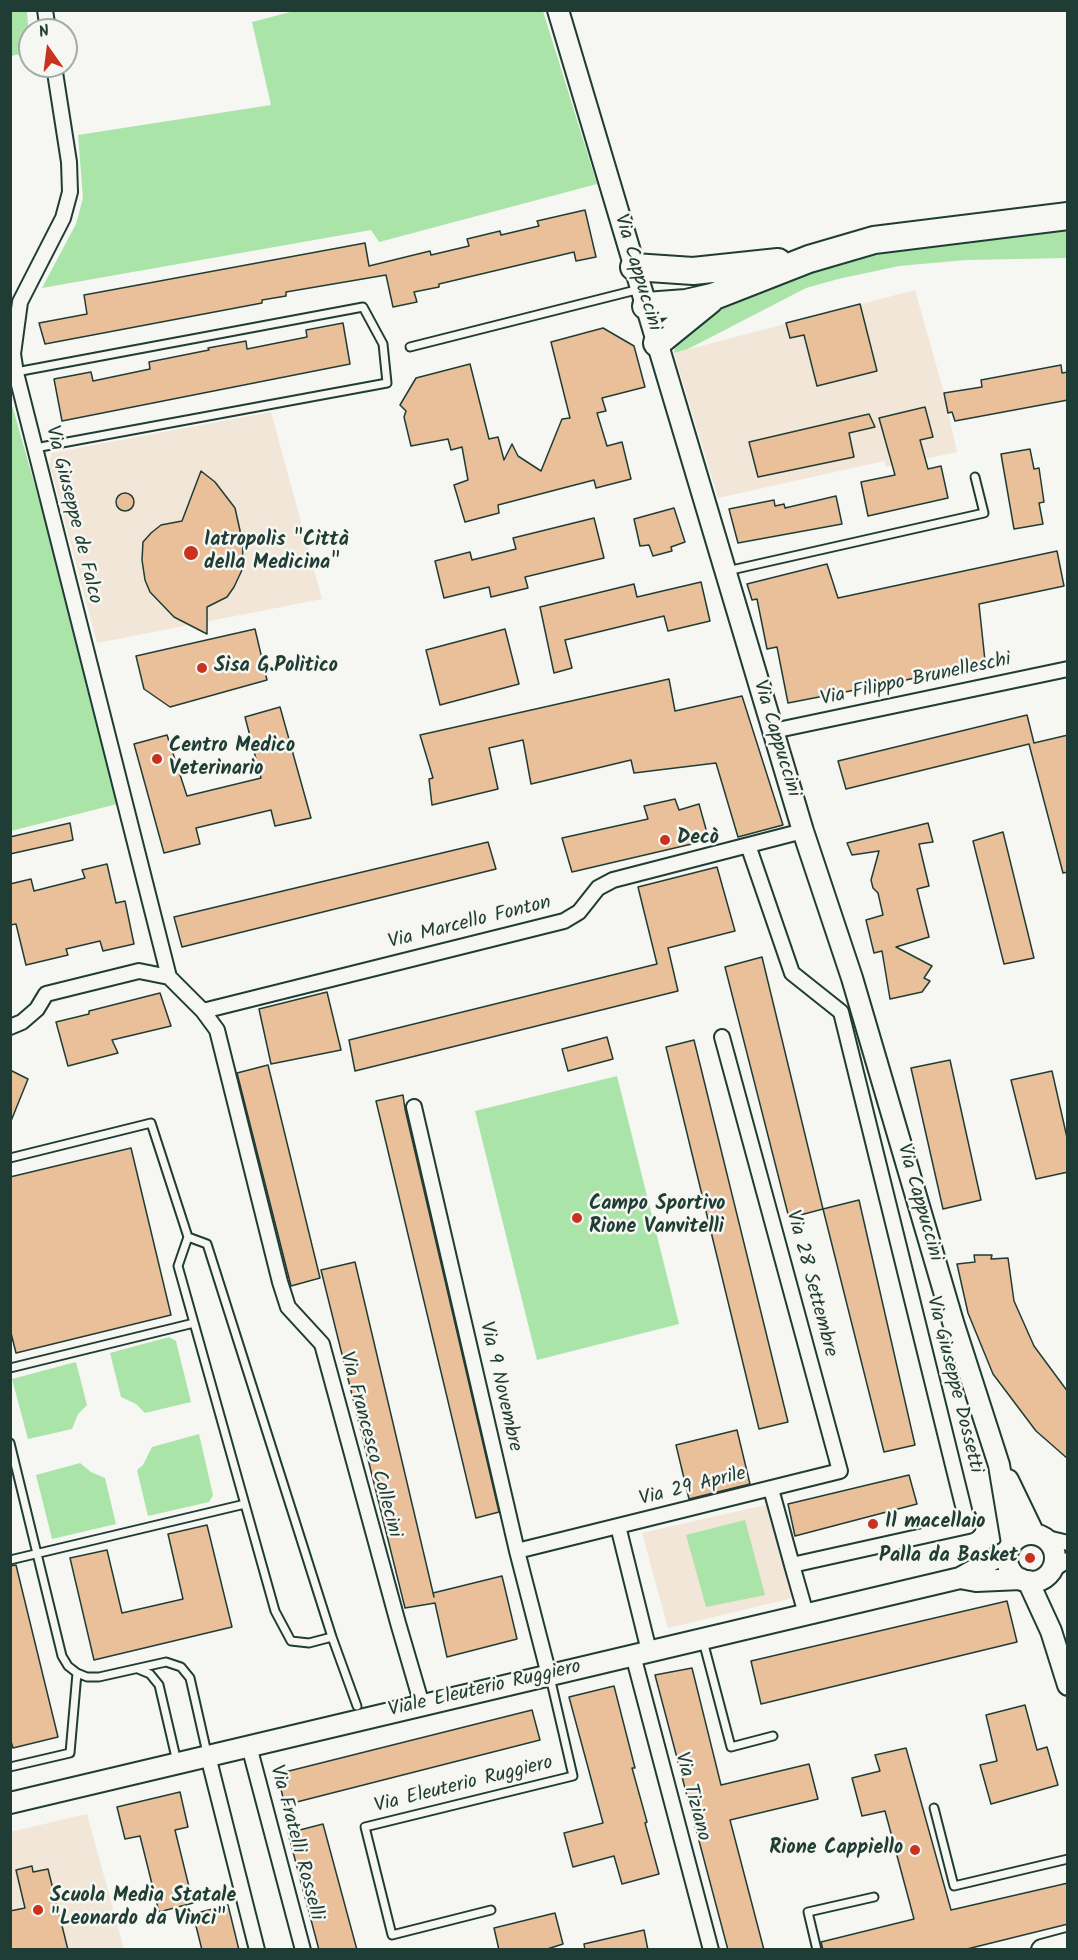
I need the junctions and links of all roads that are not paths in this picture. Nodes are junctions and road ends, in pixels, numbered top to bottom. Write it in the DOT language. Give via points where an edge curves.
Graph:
graph roads {
  1 [pos="558,10"];
  2 [pos="56,78"];
  3 [pos="1068,216"];
  4 [pos="809,259"];
  5 [pos="640,287"];
  6 [pos="712,297"];
  7 [pos="20,302"];
  8 [pos="10,315"];
  9 [pos="657,344"];
  10 [pos="410,347"];
  11 [pos="16,373"];
  12 [pos="35,448"];
  13 [pos="975,477"];
  14 [pos="725,572"];
  15 [pos="1068,669"];
  16 [pos="773,731"];
  17 [pos="803,831"];
  18 [pos="748,845"];
  19 [pos="169,977"];
  20 [pos="203,1011"];
  21 [pos="10,1027"];
  22 [pos="722,1037"];
  23 [pos="414,1107"];
  24 [pos="10,1158"];
  25 [pos="188,1237"];
  26 [pos="194,1323"];
  27 [pos="10,1368"];
  28 [pos="10,1443"];
  29 [pos="999,1465"];
  30 [pos="771,1489"];
  31 [pos="245,1504"];
  32 [pos="618,1526"];
  33 [pos="1039,1536"];
  34 [pos="1068,1543"];
  35 [pos="1010,1547"];
  36 [pos="518,1551"];
  37 [pos="37,1554"];
  38 [pos="10,1560"];
  39 [pos="792,1565"];
  40 [pos="1056,1568"];
  41 [pos="960,1578"];
  42 [pos="1024,1580"];
  43 [pos="806,1614"];
  44 [pos="1051,1630"];
  45 [pos="332,1636"];
  46 [pos="703,1639"];
  47 [pos="641,1653"];
  48 [pos="127,1670"];
  49 [pos="77,1673"];
  50 [pos="549,1675"];
  51 [pos="1068,1685"];
  52 [pos="422,1705"];
  53 [pos="357,1706"];
  54 [pos="773,1736"];
  55 [pos="249,1746"];
  56 [pos="208,1756"];
  57 [pos="177,1763"];
  58 [pos="10,1767"];
  59 [pos="10,1803"];
  60 [pos="934,1808"];
  61 [pos="1068,1859"];
  62 [pos="874,1897"];
  63 [pos="490,1910"];
  64 [pos="1068,1943"];
  65 [pos="257,1950"];
  66 [pos="303,1950"];
  67 [pos="711,1950"];
  68 [pos="817,1950"];
  69 [pos="1042,1950"];
  1 -- 5 [label="street, Via Cappuccini"];
  2 -- 7 [label="street, Via Giuseppe de Falco" via="70,192 63,218"];
  3 -- 4 [label="highway" via="874,240"];
  4 -- 5 [label="highway" via="693,271"];
  4 -- 6 [label="highway"];
  5 -- 6 [label="highway" via="686,303"];
  5 -- 9 [label="street, Via Cappuccini"];
  5 -- 10 [label="lane"];
  6 -- 9 [label="highway"];
  7 -- 8 [label="lane"];
  7 -- 11 [label="street, Via Giuseppe de Falco" via="13,354"];
  9 -- 14 [label="street, Via Cappuccini"];
  11 -- 12 [label="street, Via Giuseppe de Falco"];
  11 -- 12 [label="lane" via="363,307 383,344 387,383"];
  12 -- 19 [label="street, Via Giuseppe de Falco"];
  13 -- 14 [label="lane" via="984,513"];
  14 -- 16 [label="street, Via Cappuccini"];
  15 -- 16 [label="street, Via Filippo Brunelleschi"];
  16 -- 17 [label="street, Via Cappuccini"];
  17 -- 18 [label="street, Via Marcello Fonton"];
  17 -- 29 [label="street, Via Cappuccini" via="852,978"];
  18 -- 20 [label="street, Via Marcello Fonton" via="613,880 598,888 579,912 564,921"];
  18 -- 39 [label="street, Via Giuseppe Dossetti" via="792,973 841,1012 968,1526"];
  19 -- 20 [label="street, Via Francesco Collecini"];
  19 -- 21 [label="street" via="139,971 46,994 37,1010"];
  20 -- 52 [label="street, Via Francesco Collecini" via="217,1030 288,1307 322,1344"];
  22 -- 30 [label="street, Via 28 Settembre" via="840,1471"];
  23 -- 36 [label="street, Via 9 Novembre"];
  24 -- 25 [label="lane" via="151,1123"];
  25 -- 26 [label="lane" via="178,1266"];
  25 -- 45 [label="lane" via="207,1244"];
  26 -- 27 [label="lane"];
  26 -- 31 [label="lane"];
  28 -- 37 [label="lane"];
  29 -- 33 [label="street, Via Cappuccini"];
  29 -- 35 [label="street, Via Cappuccini"];
  30 -- 32 [label="street, Via 29 Aprile"];
  30 -- 39 [label="street, Via 29 Aprile"];
  31 -- 37 [label="lane"];
  31 -- 45 [label="lane" via="275,1611 291,1641 309,1643"];
  32 -- 36 [label="street, Via 29 Aprile"];
  32 -- 47 [label="street, Via 29 Aprile"];
  33 -- 34 [label="street"];
  33 -- 35 [label="street" via="1026,1534"];
  33 -- 40 [label="street" via="1053,1548"];
  35 -- 41 [label="street, Viale Eleuterio Ruggiero"];
  35 -- 42 [label="street" via="1007,1557 1011,1570"];
  36 -- 50 [label="street, Via 9 Novembre"];
  37 -- 38 [label="lane"];
  37 -- 49 [label="lane" via="62,1656"];
  39 -- 43 [label="street"];
  40 -- 42 [label="street" via="1042,1579"];
  40 -- 44 [label="street"];
  41 -- 42 [label="street, Viale Eleuterio Ruggiero"];
  41 -- 43 [label="street, Viale Eleuterio Ruggiero"];
  42 -- 44 [label="street"];
  43 -- 46 [label="street, Viale Eleuterio Ruggiero"];
  44 -- 51 [label="street"];
  45 -- 53 [label="lane"];
  46 -- 47 [label="street, Viale Eleuterio Ruggiero"];
  46 -- 54 [label="lane" via="731,1746"];
  47 -- 50 [label="street, Viale Eleuterio Ruggiero"];
  47 -- 67 [label="street, Via Tiziano"];
  48 -- 49 [label="lane" via="99,1677"];
  48 -- 56 [label="lane" via="166,1662 187,1672"];
  48 -- 57 [label="lane" via="143,1670 159,1685"];
  49 -- 58 [label="lane" via="70,1753"];
  50 -- 52 [label="street, Viale Eleuterio Ruggiero"];
  50 -- 63 [label="lane, Via Eleuterio Ruggiero" via="573,1776 365,1827 392,1935"];
  52 -- 55 [label="street, Viale Eleuterio Ruggiero"];
  55 -- 56 [label="street, Viale Eleuterio Ruggiero"];
  55 -- 66 [label="street, Via Fratelli Rosselli"];
  56 -- 57 [label="street, Viale Eleuterio Ruggiero"];
  56 -- 65 [label="street"];
  57 -- 59 [label="street, Viale Eleuterio Ruggiero"];
  60 -- 61 [label="lane" via="954,1886"];
  62 -- 68 [label="lane" via="808,1912"];
  64 -- 69 [label="street"];
}
